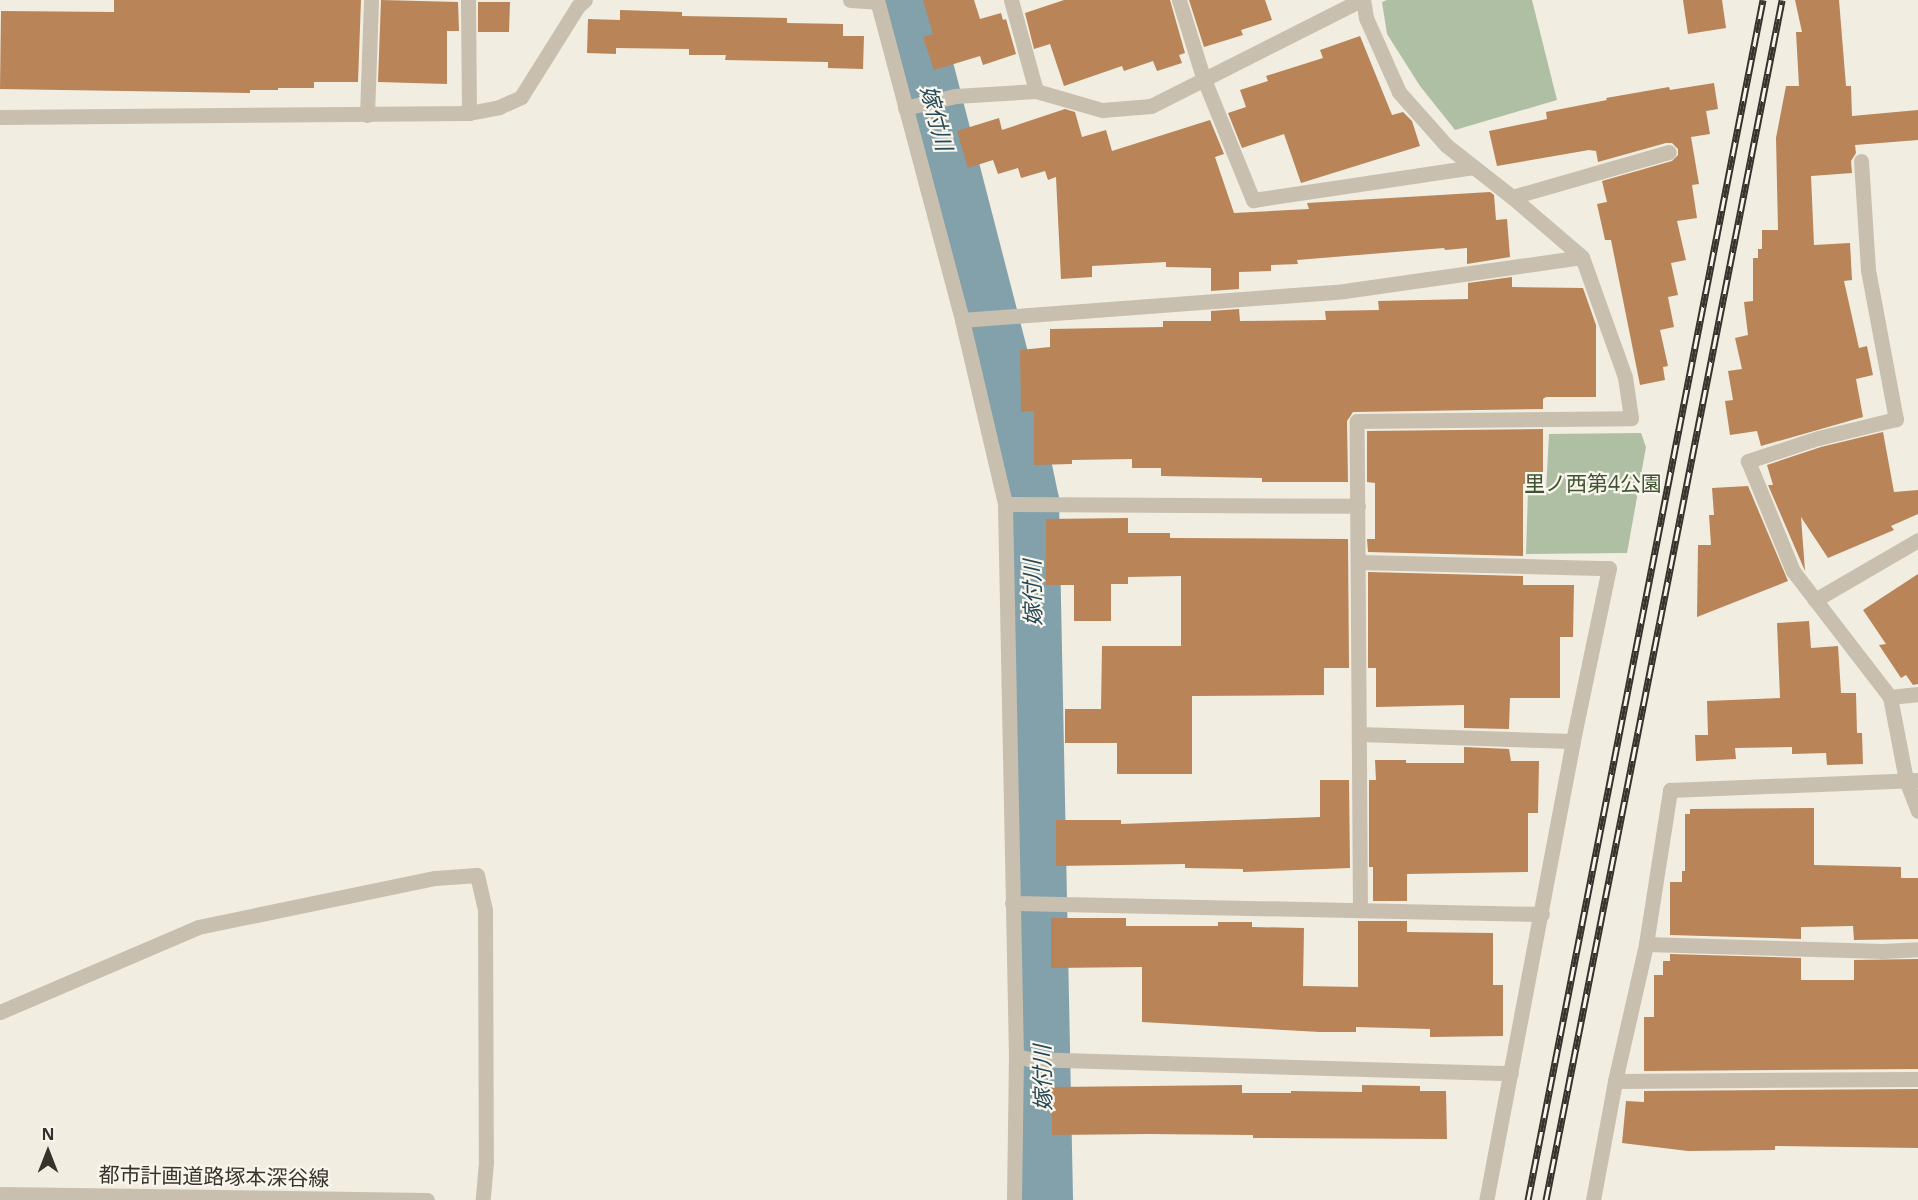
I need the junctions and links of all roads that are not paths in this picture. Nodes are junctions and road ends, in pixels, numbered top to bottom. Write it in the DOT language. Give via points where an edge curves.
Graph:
graph roads {
  1 [pos="371,0"];
  2 [pos="468,0"];
  3 [pos="585,0"];
  4 [pos="850,0"];
  5 [pos="1011,0"];
  6 [pos="1179,0"];
  7 [pos="1362,0"];
  8 [pos="877,1"];
  9 [pos="1203,77"];
  10 [pos="1036,91"];
  11 [pos="906,108"];
  12 [pos="469,113"];
  13 [pos="367,115"];
  14 [pos="0,117"];
  15 [pos="1669,152"];
  16 [pos="1861,161"];
  17 [pos="1474,167"];
  18 [pos="1512,197"];
  19 [pos="1582,257"];
  20 [pos="962,320"];
  21 [pos="1005,504"];
  22 [pos="1358,506"];
  23 [pos="1918,540"];
  24 [pos="1358,562"];
  25 [pos="1815,600"];
  26 [pos="1918,694"];
  27 [pos="1890,697"];
  28 [pos="1359,734"];
  29 [pos="1573,741"];
  30 [pos="1912,780"];
  31 [pos="1918,811"];
  32 [pos="1012,903"];
  33 [pos="1360,910"];
  34 [pos="1542,914"];
  35 [pos="1646,944"];
  36 [pos="1918,949"];
  37 [pos="0,1012"];
  38 [pos="1016,1056"];
  39 [pos="1511,1073"];
  40 [pos="1918,1079"];
  41 [pos="1615,1081"];
  42 [pos="0,1194"];
  43 [pos="428,1200"];
  44 [pos="483,1200"];
  45 [pos="1014,1200"];
  46 [pos="1486,1200"];
  47 [pos="1593,1200"];
  1 -- 13 [label="street"];
  2 -- 12 [label="street"];
  3 -- 12 [label="street" via="521,97 500,107"];
  4 -- 8 [label="street"];
  5 -- 10 [label="street"];
  6 -- 9 [label="street"];
  7 -- 9 [label="street"];
  7 -- 17 [label="street" via="1366,18 1399,92 1446,145"];
  8 -- 11 [label="street"];
  9 -- 10 [label="street" via="1151,106 1102,111"];
  9 -- 17 [label="street" via="1252,200"];
  10 -- 11 [label="street" via="955,96"];
  11 -- 20 [label="street"];
  12 -- 13 [label="street"];
  13 -- 14 [label="street"];
  15 -- 18 [label="street"];
  16 -- 25 [label="street" via="1868,270 1896,419 1748,460 1793,571"];
  17 -- 18 [label="street"];
  18 -- 19 [label="street"];
  19 -- 20 [label="street" via="1344,291"];
  19 -- 22 [label="street" via="1625,376 1631,418 1357,421"];
  20 -- 21 [label="street"];
  21 -- 22 [label="street"];
  21 -- 32 [label="street"];
  22 -- 24 [label="street"];
  23 -- 25 [label="street"];
  24 -- 28 [label="street"];
  24 -- 29 [label="street" via="1609,568"];
  25 -- 27 [label="street"];
  26 -- 27 [label="street"];
  27 -- 30 [label="street"];
  28 -- 29 [label="street"];
  28 -- 33 [label="street"];
  29 -- 34 [label="street"];
  30 -- 31 [label="street"];
  30 -- 35 [label="street" via="1670,790"];
  32 -- 33 [label="street"];
  32 -- 38 [label="street"];
  33 -- 34 [label="street"];
  34 -- 39 [label="street"];
  35 -- 36 [label="street"];
  35 -- 41 [label="street"];
  37 -- 44 [label="street" via="198,927 435,878 477,874 485,910"];
  38 -- 39 [label="street"];
  38 -- 45 [label="street"];
  39 -- 46 [label="street"];
  40 -- 41 [label="street"];
  41 -- 47 [label="street"];
  42 -- 43 [label="street, 都市計画道路塚本深谷線"];
}
